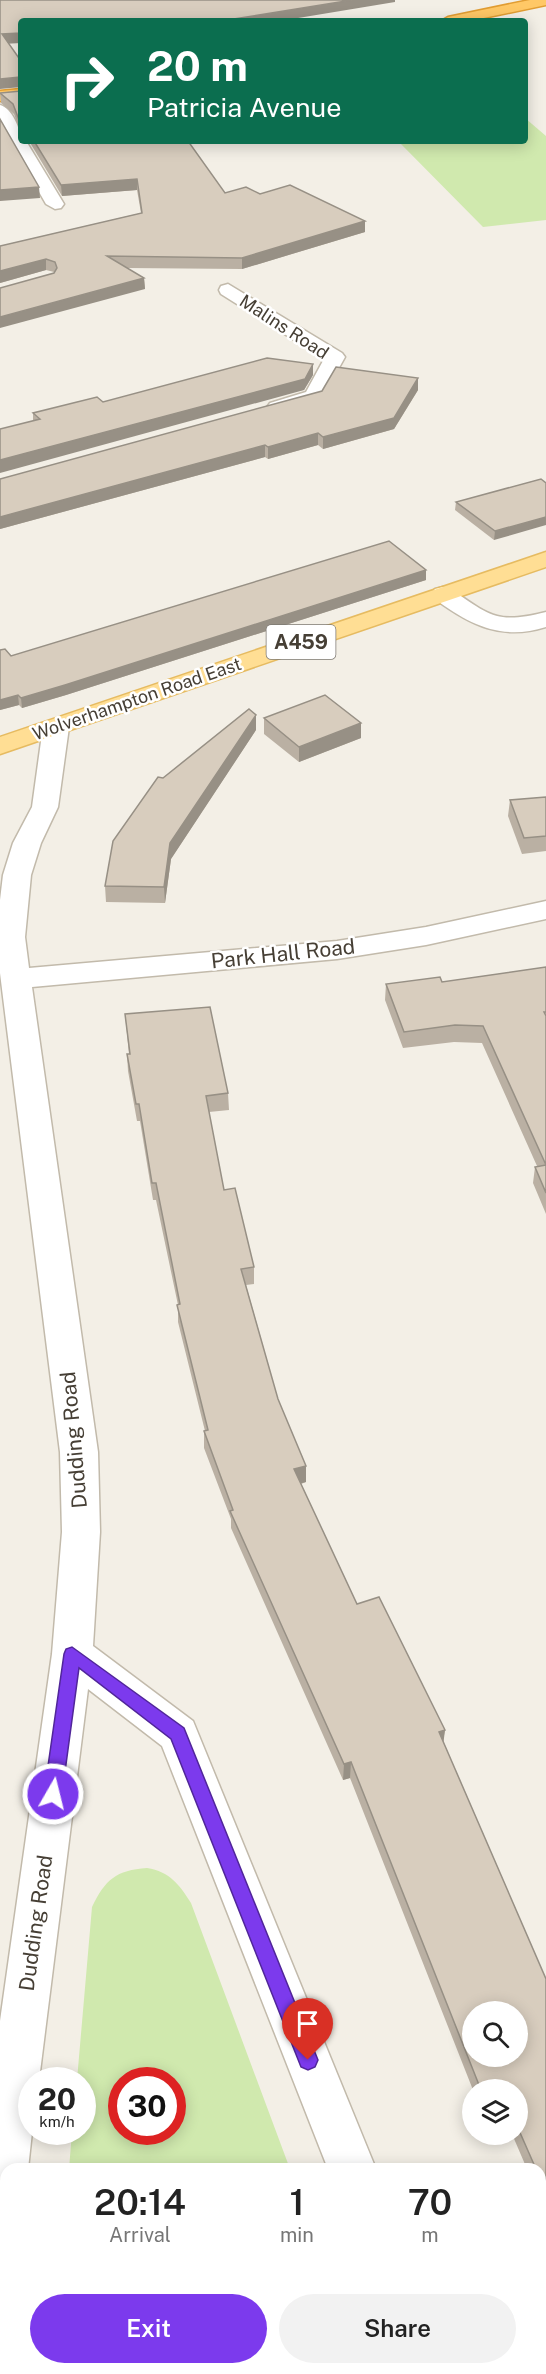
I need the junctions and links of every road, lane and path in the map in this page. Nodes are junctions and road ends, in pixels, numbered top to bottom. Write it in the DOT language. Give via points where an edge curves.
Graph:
graph roads {
  1 [pos="546,1"];
  2 [pos="546,11"];
  3 [pos="463,18"];
  4 [pos="513,18"];
  5 [pos="18,85"];
  6 [pos="0,87"];
  7 [pos="18,94"];
  8 [pos="0,96"];
  9 [pos="0,110"];
  10 [pos="18,141"];
  11 [pos="20,144"];
  12 [pos="55,204"];
  13 [pos="228,290"];
  14 [pos="258,412"];
  15 [pos="546,560"];
  16 [pos="443,594"];
  17 [pos="546,619"];
  18 [pos="56,727"];
  19 [pos="0,746"];
  20 [pos="546,910"];
  21 [pos="5,931"];
  22 [pos="17,979"];
  23 [pos="72,1654"];
  24 [pos="3,2146"];
  25 [pos="2,2163"];
  26 [pos="350,2163"];
  1 -- 3 [label="highway"];
  2 -- 4 [label="highway"];
  5 -- 6 [label="highway"];
  7 -- 8 [label="highway"];
  9 -- 10 [label="street"];
  11 -- 12 [label="street"];
  13 -- 14 [label="street, Malins Road" via="335,357 314,396"];
  15 -- 16 [label="main road, Wolverhampton Road East / A459"];
  16 -- 17 [label="street" via="475,618 505,627 524,627"];
  16 -- 18 [label="main road, Wolverhampton Road East / A459"];
  18 -- 19 [label="main road, Wolverhampton Road East / A459"];
  18 -- 21 [label="street, Dudding Road" via="45,807 27,843"];
  20 -- 22 [label="street, Park Hall Road" via="337,950"];
  21 -- 22 [label="street, Dudding Road"];
  22 -- 23 [label="street, Dudding Road" via="80,1452 81,1532"];
  23 -- 24 [label="street, Dudding Road"];
  23 -- 26 [label="street" via="178,1734"];
  24 -- 25 [label="street, Dudding Road"];
}
